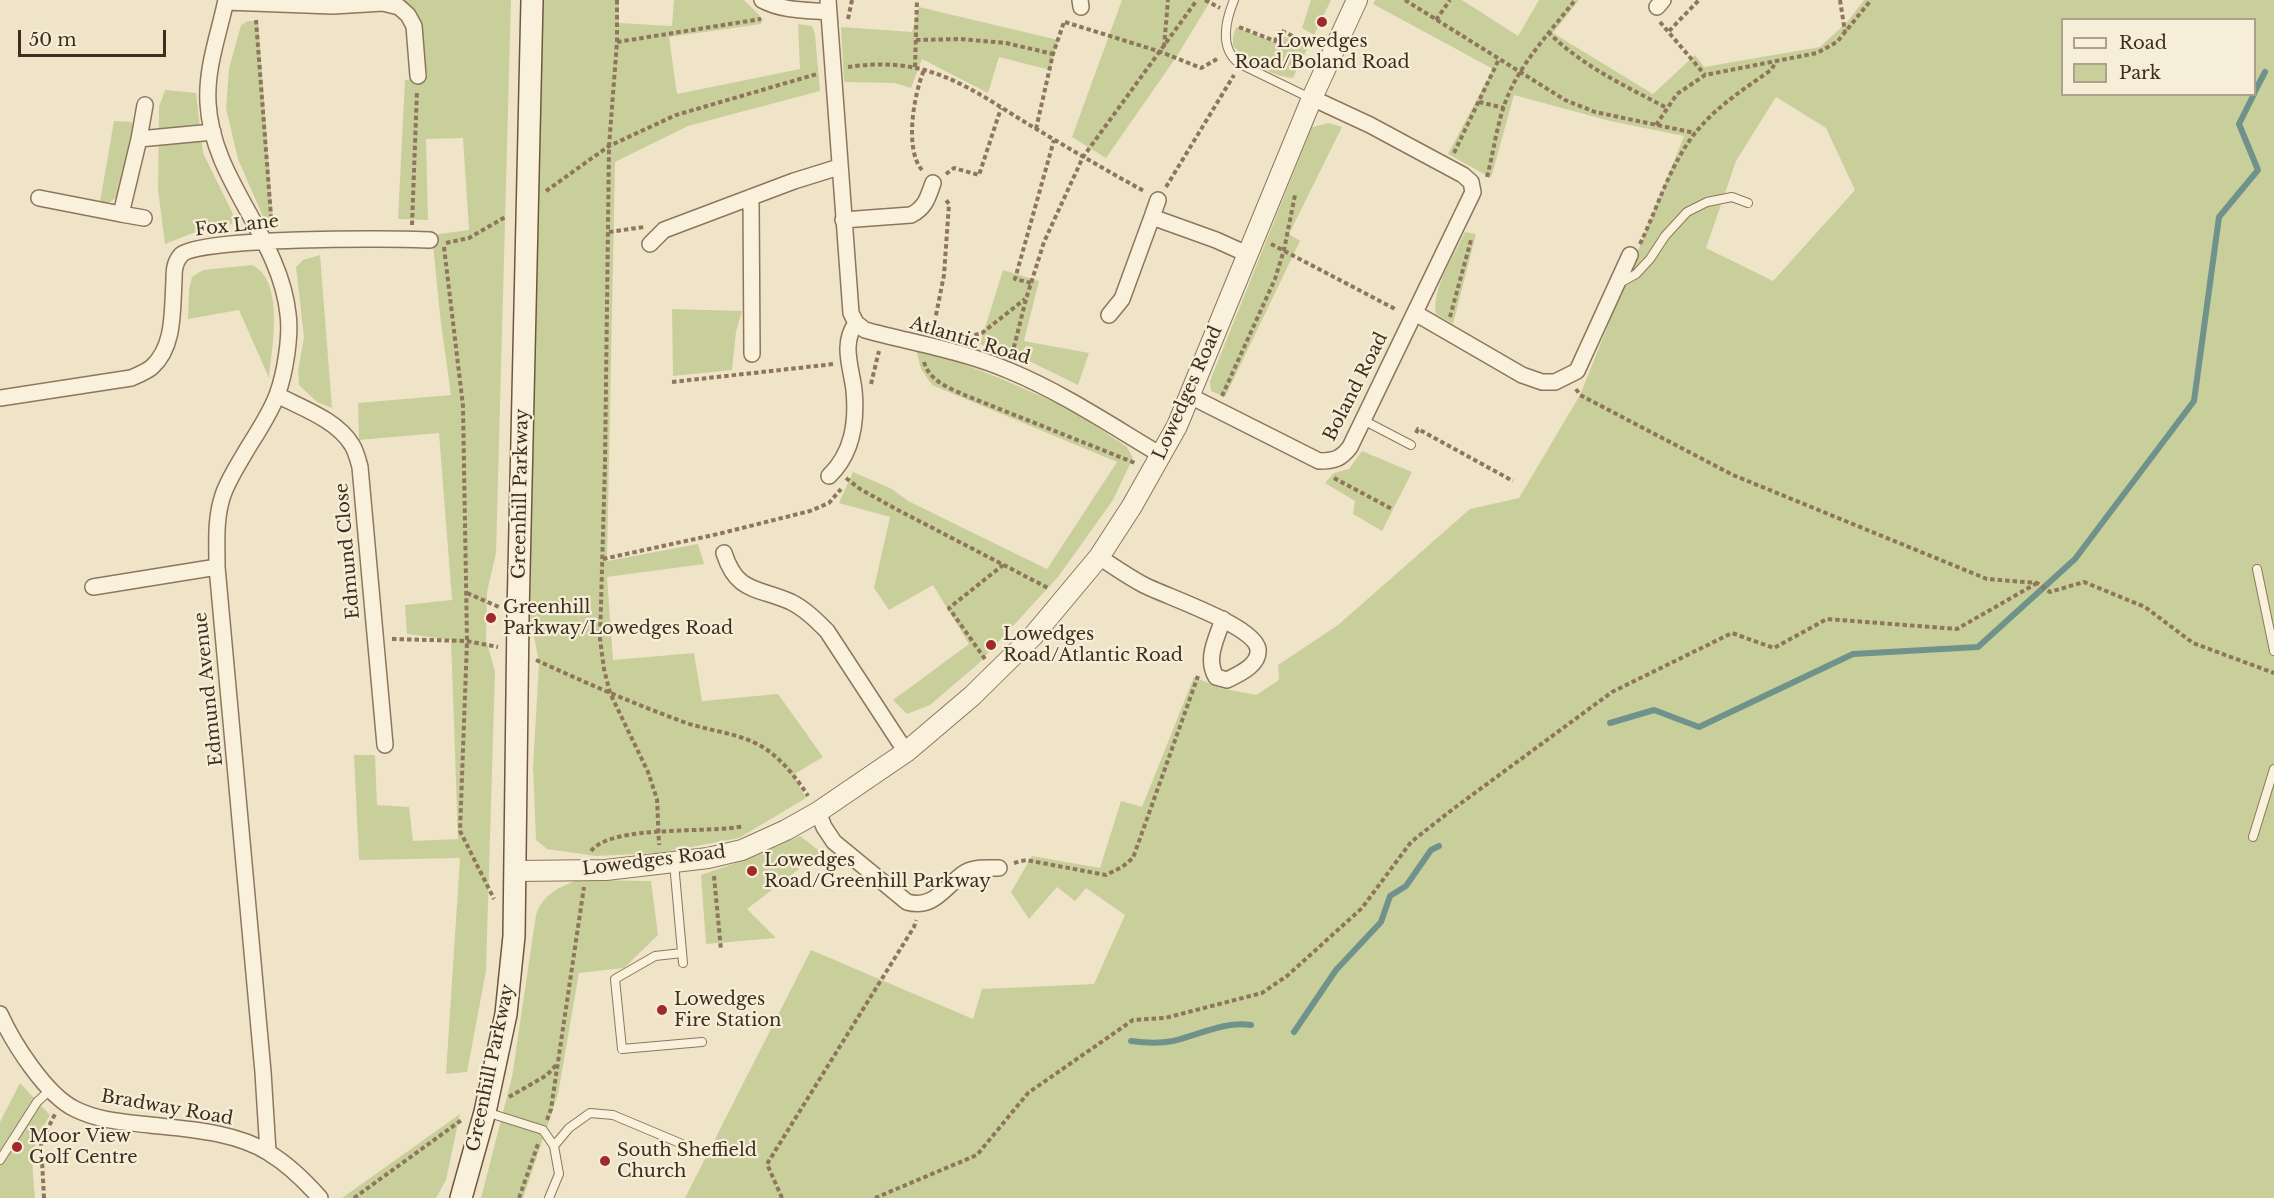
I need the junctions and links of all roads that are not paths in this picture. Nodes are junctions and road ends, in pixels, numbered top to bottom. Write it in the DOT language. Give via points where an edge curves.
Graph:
graph roads {
  1 [pos="532,0"];
  2 [pos="762,0"];
  3 [pos="1234,0"];
  4 [pos="1357,0"];
  5 [pos="226,1"];
  6 [pos="829,6"];
  7 [pos="418,76"];
  8 [pos="1312,98"];
  9 [pos="145,105"];
  10 [pos="213,132"];
  11 [pos="139,139"];
  12 [pos="839,167"];
  13 [pos="933,183"];
  14 [pos="751,197"];
  15 [pos="39,198"];
  16 [pos="1158,200"];
  17 [pos="1748,202"];
  18 [pos="121,214"];
  19 [pos="1152,217"];
  20 [pos="144,218"];
  21 [pos="843,220"];
  22 [pos="269,241"];
  23 [pos="437,242"];
  24 [pos="650,244"];
  25 [pos="1246,254"];
  26 [pos="1630,255"];
  27 [pos="1619,284"];
  28 [pos="1109,315"];
  29 [pos="1414,316"];
  30 [pos="855,323"];
  31 [pos="752,354"];
  32 [pos="277,395"];
  33 [pos="1190,396"];
  34 [pos="0,398"];
  35 [pos="1363,420"];
  36 [pos="1411,445"];
  37 [pos="1157,463"];
  38 [pos="837,474"];
  39 [pos="724,553"];
  40 [pos="1098,557"];
  41 [pos="217,567"];
  42 [pos="2257,568"];
  43 [pos="93,587"];
  44 [pos="1223,619"];
  45 [pos="2274,651"];
  46 [pos="385,745"];
  47 [pos="906,752"];
  48 [pos="2274,769"];
  49 [pos="809,808"];
  50 [pos="2253,837"];
  51 [pos="667,863"];
  52 [pos="999,868"];
  53 [pos="516,871"];
  54 [pos="682,953"];
  55 [pos="682,963"];
  56 [pos="0,1014"];
  57 [pos="702,1042"];
  58 [pos="50,1090"];
  59 [pos="486,1107"];
  60 [pos="554,1146"];
  61 [pos="694,1149"];
  62 [pos="268,1152"];
  63 [pos="0,1160"];
  64 [pos="320,1198"];
  65 [pos="461,1198"];
  66 [pos="549,1198"];
  1 -- 53 [label="main road, Greenhill Parkway"];
  2 -- 6 [label="street" via="786,8"];
  3 -- 8 [label="lane" via="1226,38 1232,58"];
  4 -- 8 [label="street, Lowedges Road"];
  5 -- 7 [label="street" via="333,6 382,3 399,7 414,26"];
  5 -- 10 [label="street, Edmund Avenue" via="207,81"];
  6 -- 12 [label="street"];
  8 -- 25 [label="street, Lowedges Road"];
  8 -- 29 [label="street, Boland Road" via="1370,124 1471,182 1473,192"];
  9 -- 11 [label="street"];
  10 -- 11 [label="street"];
  10 -- 22 [label="street, Edmund Avenue" via="222,162"];
  11 -- 18 [label="street"];
  12 -- 14 [label="street"];
  12 -- 21 [label="street"];
  13 -- 21 [label="street" via="921,210 911,215"];
  14 -- 24 [label="street" via="664,230"];
  14 -- 31 [label="street"];
  15 -- 18 [label="street"];
  16 -- 19 [label="street"];
  17 -- 27 [label="lane" via="1732,197 1707,202 1687,212 1636,274"];
  18 -- 20 [label="street"];
  19 -- 25 [label="street"];
  19 -- 28 [label="street" via="1122,299"];
  21 -- 30 [label="street"];
  22 -- 23 [label="street, Fox Lane"];
  22 -- 32 [label="street, Edmund Avenue" via="288,315 287,350"];
  22 -- 34 [label="street, Fox Lane" via="182,253 175,264 170,332 163,353 151,369 131,378"];
  25 -- 33 [label="street, Lowedges Road"];
  26 -- 27 [label="street"];
  27 -- 29 [label="street" via="1577,371 1555,382 1522,375"];
  29 -- 35 [label="street, Boland Road"];
  30 -- 37 [label="street, Atlantic Road" via="865,330 1008,370 1047,388"];
  30 -- 38 [label="street" via="846,342 854,392 854,432"];
  32 -- 41 [label="street, Edmund Avenue" via="223,494 217,527"];
  32 -- 46 [label="street, Edmund Close" via="343,433 353,446 360,467"];
  33 -- 35 [label="street, Boland Road" via="1319,461 1342,457"];
  33 -- 37 [label="street, Lowedges Road"];
  35 -- 36 [label="lane"];
  37 -- 40 [label="street, Lowedges Road"];
  39 -- 47 [label="street" via="729,569 748,588 791,603 827,631"];
  40 -- 44 [label="street" via="1140,583"];
  40 -- 47 [label="street, Lowedges Road" via="1033,636"];
  41 -- 43 [label="street"];
  41 -- 62 [label="street, Edmund Avenue"];
  42 -- 45 [label="lane"];
  44 -- 44 [label="street" via="1211,655 1211,668 1216,677 1227,680 1246,670 1257,657 1258,648 1254,640"];
  47 -- 49 [label="street, Lowedges Road"];
  48 -- 50 [label="lane"];
  49 -- 51 [label="street, Lowedges Road" via="786,830 742,850"];
  49 -- 52 [label="street" via="834,842 907,902 929,903 968,871"];
  51 -- 53 [label="street, Lowedges Road"];
  51 -- 54 [label="lane"];
  53 -- 59 [label="main road, Greenhill Parkway" via="506,1014"];
  54 -- 55 [label="lane"];
  54 -- 57 [label="lane" via="656,956 615,979 622,1049"];
  56 -- 58 [label="street, Bradway Road"];
  58 -- 62 [label="street, Bradway Road" via="73,1108 95,1117 197,1130 231,1137"];
  58 -- 63 [label="lane" via="37,1102"];
  59 -- 60 [label="lane" via="543,1130"];
  59 -- 65 [label="main road, Greenhill Parkway"];
  60 -- 61 [label="lane" via="569,1128 590,1113 613,1115"];
  60 -- 66 [label="lane" via="559,1174"];
  62 -- 64 [label="street, Bradway Road"];
}
